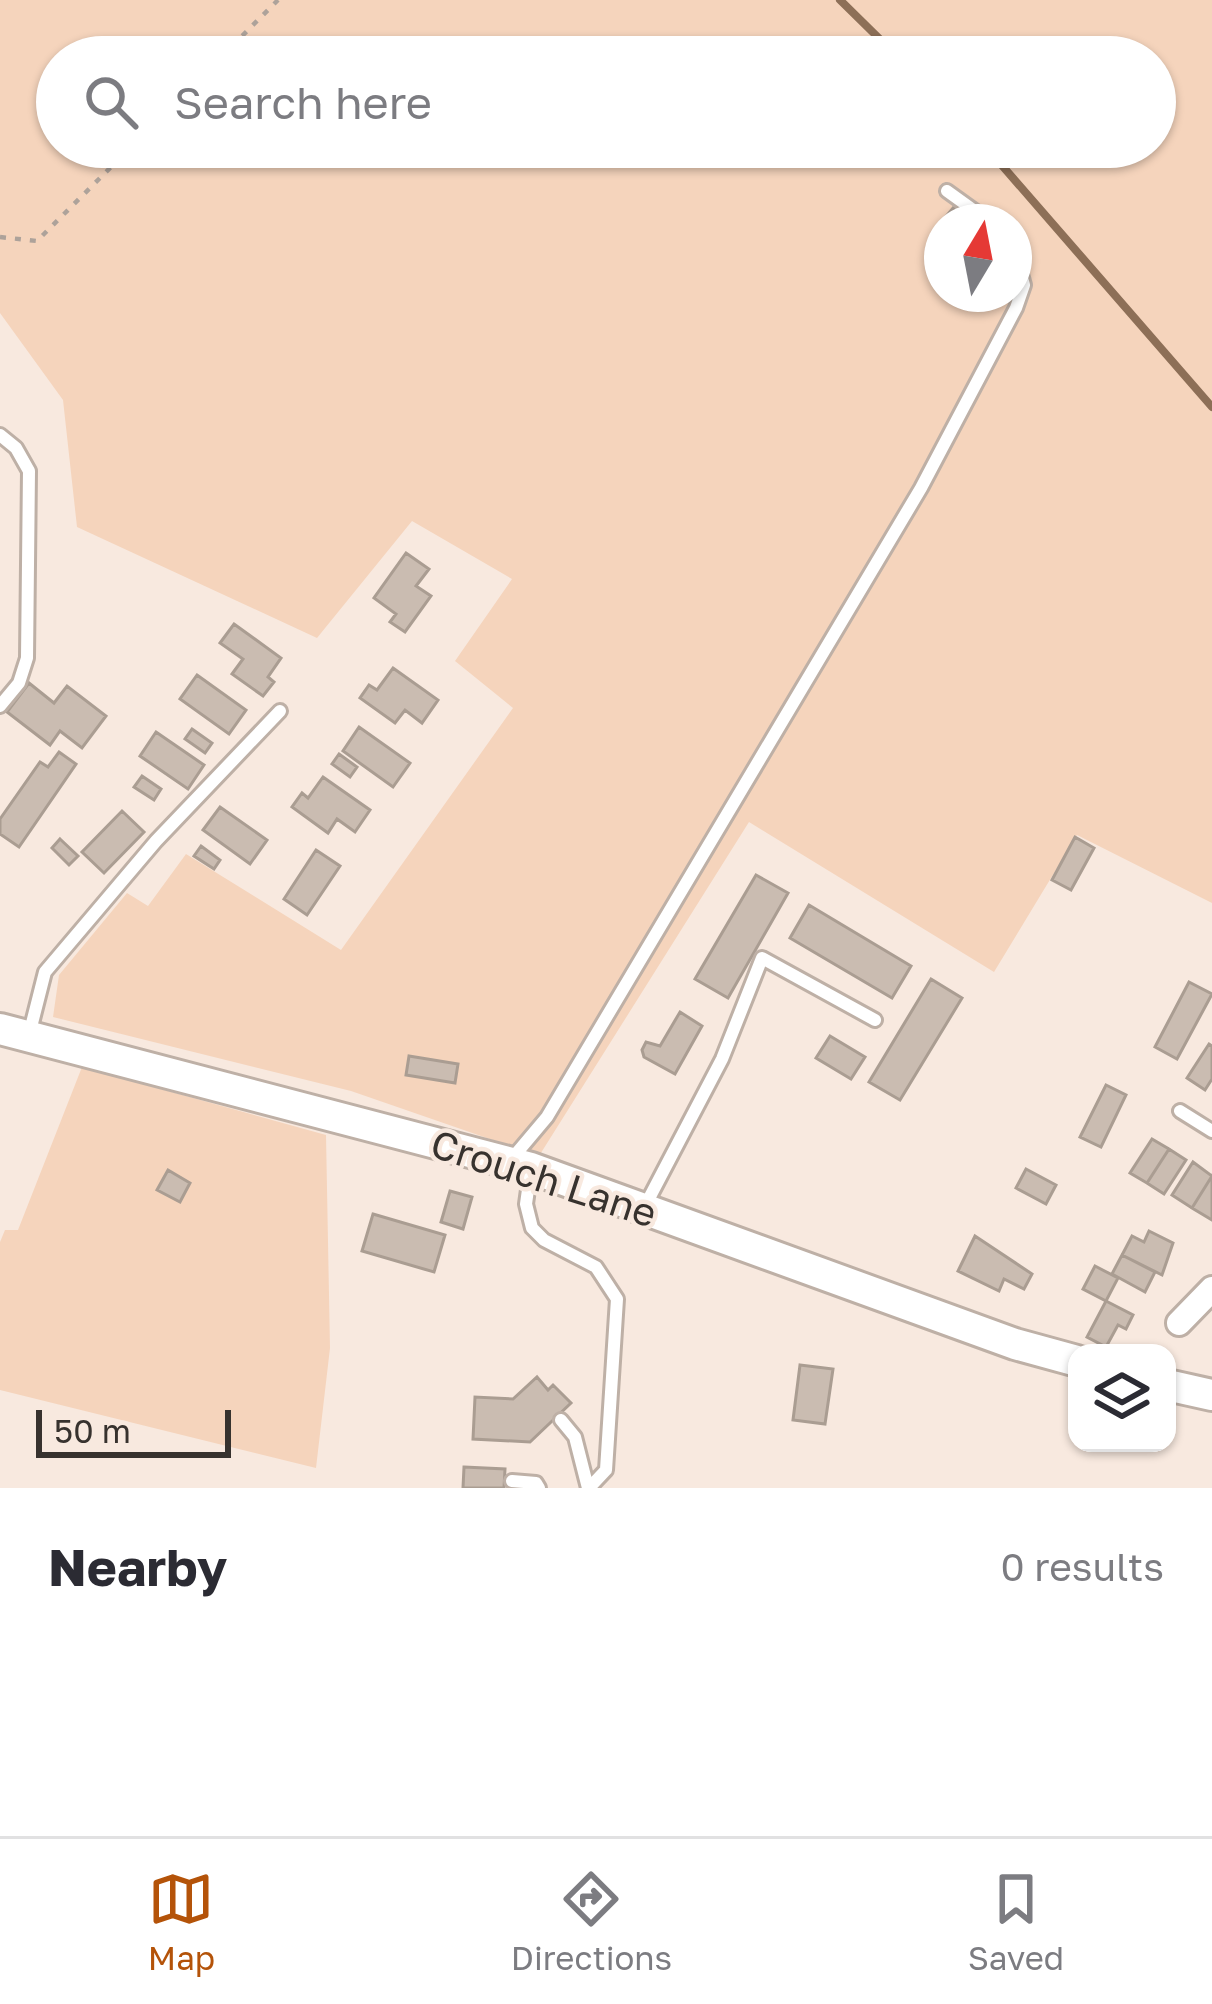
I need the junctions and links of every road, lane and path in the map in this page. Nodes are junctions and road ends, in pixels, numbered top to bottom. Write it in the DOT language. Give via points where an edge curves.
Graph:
graph roads {
  1 [pos="278,0"];
  2 [pos="242,36"];
  3 [pos="110,168"];
  4 [pos="947,191"];
  5 [pos="965,204"];
  6 [pos="0,237"];
  7 [pos="1014,312"];
  8 [pos="0,436"];
  9 [pos="0,706"];
  10 [pos="280,711"];
  11 [pos="874,1020"];
  12 [pos="14,1033"];
  13 [pos="1180,1111"];
  14 [pos="1212,1131"];
  15 [pos="520,1165"];
  16 [pos="644,1209"];
  17 [pos="1212,1289"];
  18 [pos="1179,1323"];
  19 [pos="1068,1359"];
  20 [pos="1176,1387"];
  21 [pos="1212,1395"];
  22 [pos="561,1420"];
  23 [pos="512,1481"];
  24 [pos="539,1488"];
  25 [pos="588,1488"];
  1 -- 2 [label="path"];
  3 -- 6 [label="path" via="37,242"];
  4 -- 5 [label="lane"];
  7 -- 15 [label="lane" via="921,488"];
  8 -- 9 [label="lane" via="29,471 26,658"];
  10 -- 12 [label="lane" via="45,972"];
  11 -- 16 [label="lane" via="761,958 722,1059"];
  12 -- 15 [label="street, Crouch Lane"];
  13 -- 14 [label="lane"];
  15 -- 16 [label="street, Crouch Lane"];
  15 -- 25 [label="lane" via="532,1228 596,1267 616,1299 606,1470"];
  16 -- 19 [label="street, Crouch Lane"];
  17 -- 18 [label="street"];
  20 -- 21 [label="street"];
  22 -- 25 [label="lane" via="575,1437"];
  23 -- 24 [label="lane"];
}
